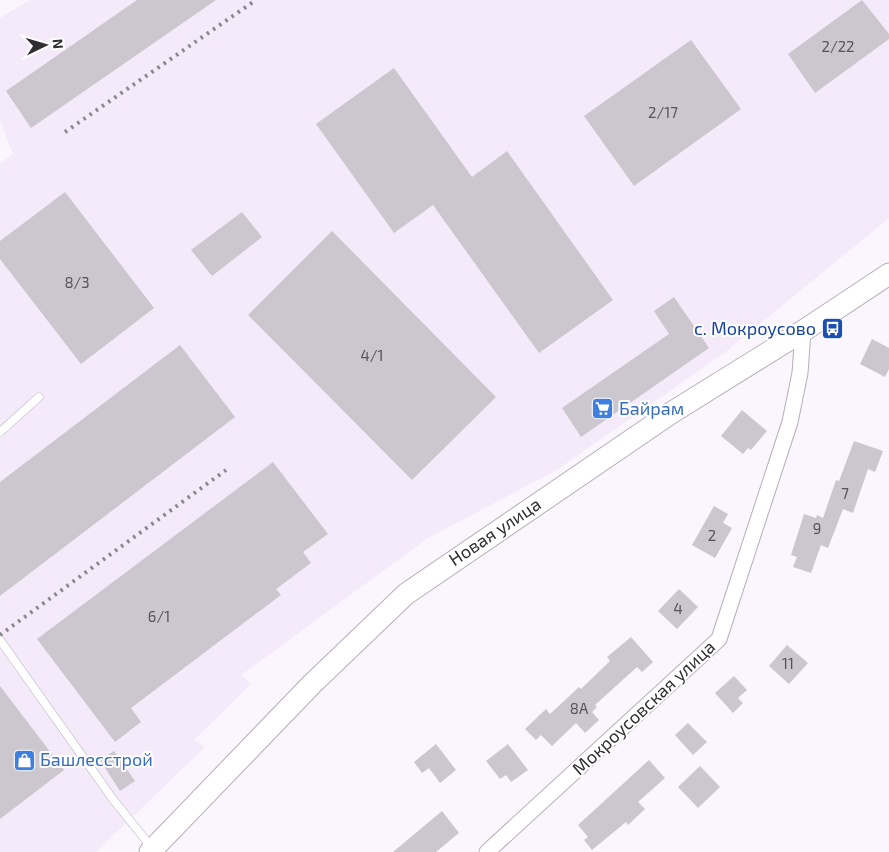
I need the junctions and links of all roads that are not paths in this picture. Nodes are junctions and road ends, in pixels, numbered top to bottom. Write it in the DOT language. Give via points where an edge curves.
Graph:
graph roads {
  1 [pos="889,274"];
  2 [pos="803,331"];
  3 [pos="39,397"];
  4 [pos="0,432"];
  5 [pos="0,640"];
  6 [pos="152,851"];
  7 [pos="487,852"];
  1 -- 2 [label="main road, Новая улица"];
  2 -- 6 [label="main road, Новая улица" via="670,413 406,594 312,684"];
  2 -- 7 [label="street, Мокроусовская улица" via="800,373 790,422 719,639"];
  3 -- 4 [label="lane"];
  5 -- 6 [label="lane"];
}
